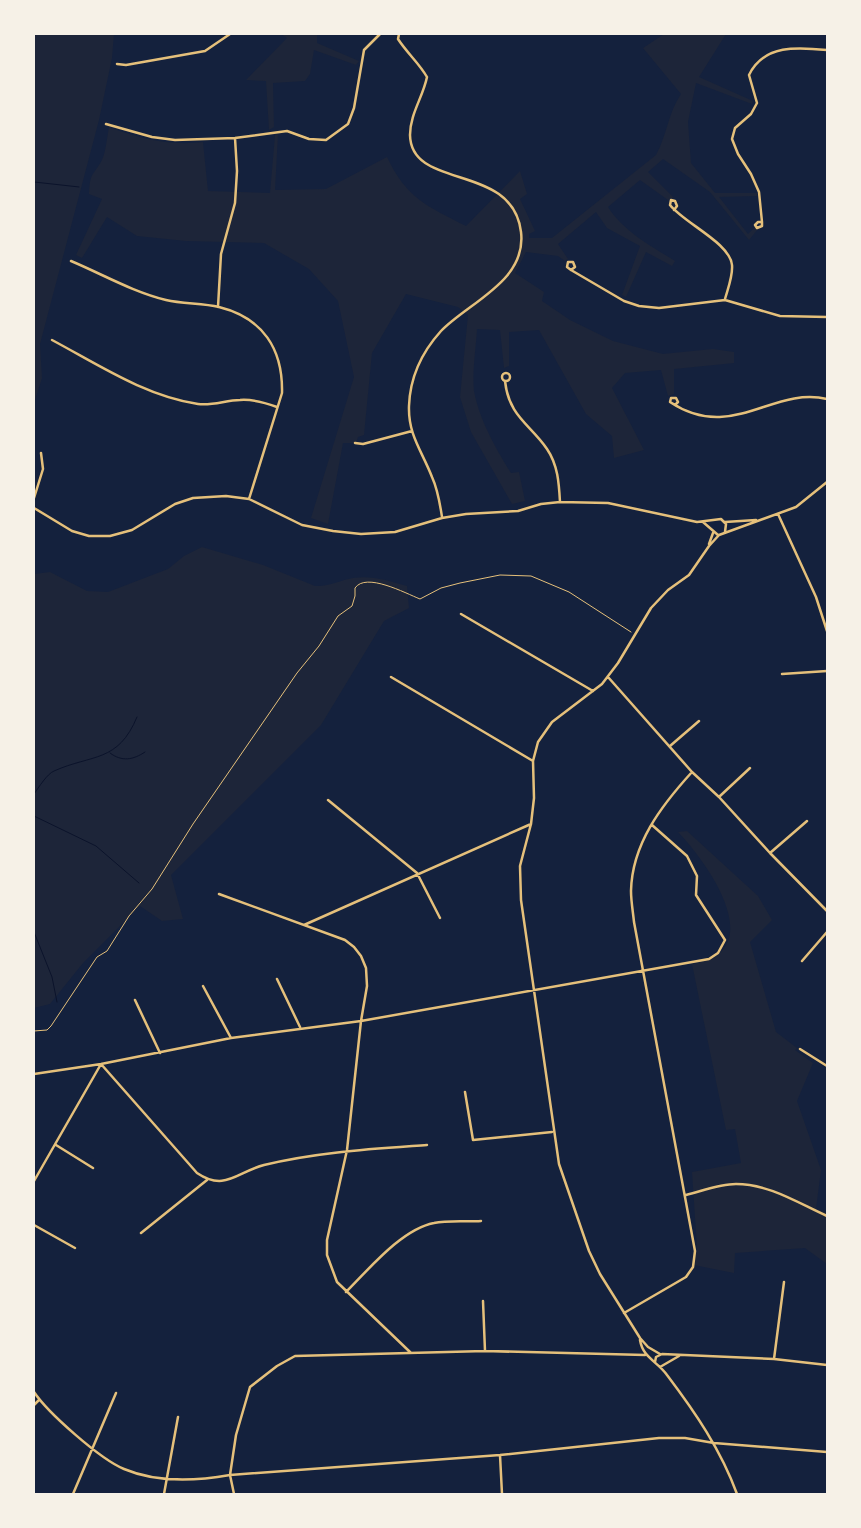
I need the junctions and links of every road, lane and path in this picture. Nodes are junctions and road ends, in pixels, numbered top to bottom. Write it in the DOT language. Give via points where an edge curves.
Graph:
graph roads {
  1 [pos="230,34"];
  2 [pos="380,34"];
  3 [pos="399,34"];
  4 [pos="827,50"];
  5 [pos="117,64"];
  6 [pos="106,124"];
  7 [pos="235,138"];
  8 [pos="674,210"];
  9 [pos="762,222"];
  10 [pos="71,260"];
  11 [pos="571,270"];
  12 [pos="725,300"];
  13 [pos="218,306"];
  14 [pos="827,317"];
  15 [pos="52,340"];
  16 [pos="505,381"];
  17 [pos="827,399"];
  18 [pos="675,405"];
  19 [pos="277,407"];
  20 [pos="412,431"];
  21 [pos="355,443"];
  22 [pos="41,452"];
  23 [pos="827,482"];
  24 [pos="34,498"];
  25 [pos="249,499"];
  26 [pos="560,502"];
  27 [pos="34,508"];
  28 [pos="778,514"];
  29 [pos="442,518"];
  30 [pos="763,520"];
  31 [pos="713,521"];
  32 [pos="703,522"];
  33 [pos="725,522"];
  34 [pos="713,532"];
  35 [pos="725,532"];
  36 [pos="719,535"];
  37 [pos="709,546"];
  38 [pos="461,614"];
  39 [pos="827,631"];
  40 [pos="634,634"];
  41 [pos="827,671"];
  42 [pos="782,674"];
  43 [pos="391,677"];
  44 [pos="608,677"];
  45 [pos="593,691"];
  46 [pos="699,721"];
  47 [pos="670,747"];
  48 [pos="533,761"];
  49 [pos="750,768"];
  50 [pos="692,772"];
  51 [pos="719,797"];
  52 [pos="328,800"];
  53 [pos="807,821"];
  54 [pos="531,824"];
  55 [pos="652,825"];
  56 [pos="770,853"];
  57 [pos="417,874"];
  58 [pos="218,894"];
  59 [pos="827,911"];
  60 [pos="440,918"];
  61 [pos="302,925"];
  62 [pos="827,932"];
  63 [pos="802,961"];
  64 [pos="644,971"];
  65 [pos="278,979"];
  66 [pos="203,986"];
  67 [pos="533,992"];
  68 [pos="135,1000"];
  69 [pos="361,1021"];
  70 [pos="300,1028"];
  71 [pos="34,1031"];
  72 [pos="231,1038"];
  73 [pos="800,1049"];
  74 [pos="160,1053"];
  75 [pos="101,1064"];
  76 [pos="827,1066"];
  77 [pos="34,1074"];
  78 [pos="465,1092"];
  79 [pos="552,1132"];
  80 [pos="55,1145"];
  81 [pos="426,1145"];
  82 [pos="347,1150"];
  83 [pos="93,1168"];
  84 [pos="207,1180"];
  85 [pos="34,1181"];
  86 [pos="686,1194"];
  87 [pos="827,1216"];
  88 [pos="481,1221"];
  89 [pos="34,1226"];
  90 [pos="142,1233"];
  91 [pos="75,1248"];
  92 [pos="784,1282"];
  93 [pos="346,1292"];
  94 [pos="483,1301"];
  95 [pos="624,1313"];
  96 [pos="640,1338"];
  97 [pos="648,1347"];
  98 [pos="642,1350"];
  99 [pos="410,1352"];
  100 [pos="485,1352"];
  101 [pos="634,1353"];
  102 [pos="661,1354"];
  103 [pos="645,1355"];
  104 [pos="680,1355"];
  105 [pos="774,1359"];
  106 [pos="668,1361"];
  107 [pos="655,1362"];
  108 [pos="827,1365"];
  109 [pos="659,1367"];
  110 [pos="34,1392"];
  111 [pos="116,1393"];
  112 [pos="40,1400"];
  113 [pos="34,1405"];
  114 [pos="178,1417"];
  115 [pos="714,1443"];
  116 [pos="93,1448"];
  117 [pos="827,1452"];
  118 [pos="500,1455"];
  119 [pos="230,1475"];
  120 [pos="167,1479"];
  121 [pos="73,1494"];
  122 [pos="164,1494"];
  123 [pos="234,1494"];
  124 [pos="502,1494"];
  125 [pos="737,1494"];
  1 -- 5 [label="street" via="205,51"];
  2 -- 7 [label="street" via="364,50 354,108 348,124 337,134 326,140 309,139 287,131"];
  3 -- 20 [label="street" via="407,53 427,77 411,124 413,152 444,173 493,188 511,206 519,220 521,233 517,258 505,279 443,330 420,358 409,406"];
  4 -- 9 [label="street" via="796,48 767,54 755,63 749,75 757,103 751,114 735,128 732,138 759,192"];
  6 -- 7 [label="street" via="175,140"];
  7 -- 13 [label="street" via="236,203 221,254"];
  8 -- 12 [label="street" via="727,253 732,263"];
  10 -- 13 [label="street" via="166,300"];
  11 -- 12 [label="street" via="624,301 639,306 659,308"];
  12 -- 14 [label="street" via="780,316"];
  13 -- 19 [label="street" via="257,325 269,340 282,376 282,393"];
  15 -- 19 [label="street" via="122,378 172,399 200,404 239,400"];
  16 -- 26 [label="street" via="512,408 554,462"];
  17 -- 18 [label="street" via="801,397 738,417 701,415"];
  19 -- 25 [label="street"];
  20 -- 21 [label="street" via="363,444"];
  20 -- 29 [label="street" via="432,477"];
  22 -- 24 [label="street" via="43,469"];
  23 -- 28 [label="street" via="796,506"];
  25 -- 27 [label="street" via="226,496 193,498 175,504 132,530 110,536 90,536 72,531"];
  25 -- 29 [label="street" via="302,525 361,534 395,532"];
  26 -- 29 [label="street" via="512,512"];
  26 -- 32 [label="street" via="608,503"];
  28 -- 30 [label="street"];
  28 -- 39 [label="street" via="816,597"];
  30 -- 33 [label="street"];
  30 -- 35 [label="street"];
  31 -- 32 [label="street"];
  31 -- 33 [label="street"];
  31 -- 34 [label="street"];
  32 -- 34 [label="street"];
  33 -- 35 [label="street"];
  34 -- 36 [label="street"];
  34 -- 37 [label="street"];
  35 -- 36 [label="street"];
  36 -- 37 [label="street"];
  37 -- 40 [label="street" via="690,574 650,608"];
  38 -- 45 [label="street"];
  40 -- 44 [label="street"];
  40 -- 71 [label="path" via="569,592 531,576 500,575 468,581 420,598 394,587 366,580 359,582 354,588 352,606 338,616 297,673 152,889 106,951 97,957 51,1026 47,1030"];
  41 -- 42 [label="street"];
  43 -- 48 [label="street"];
  44 -- 45 [label="street"];
  44 -- 47 [label="street"];
  45 -- 48 [label="street" via="552,722 538,742"];
  46 -- 47 [label="street"];
  47 -- 50 [label="street"];
  48 -- 54 [label="street"];
  49 -- 51 [label="street"];
  50 -- 51 [label="street"];
  50 -- 55 [label="street" via="670,796"];
  51 -- 56 [label="street"];
  52 -- 57 [label="street"];
  53 -- 56 [label="street"];
  54 -- 57 [label="street"];
  54 -- 67 [label="street" via="520,866"];
  55 -- 64 [label="street" via="642,841 631,892"];
  55 -- 64 [label="street" via="686,856 697,876 696,895 725,940 718,953 709,959"];
  56 -- 59 [label="street"];
  57 -- 60 [label="street"];
  57 -- 61 [label="street"];
  58 -- 61 [label="street"];
  61 -- 69 [label="street" via="345,940 361,956 366,968 367,986"];
  62 -- 63 [label="street"];
  64 -- 67 [label="street"];
  64 -- 86 [label="street"];
  65 -- 70 [label="street"];
  66 -- 72 [label="street"];
  67 -- 69 [label="street"];
  67 -- 79 [label="street"];
  68 -- 74 [label="street"];
  69 -- 70 [label="street"];
  69 -- 82 [label="street"];
  70 -- 72 [label="street"];
  72 -- 74 [label="street"];
  73 -- 76 [label="street"];
  74 -- 75 [label="street"];
  75 -- 77 [label="street"];
  75 -- 80 [label="street"];
  75 -- 84 [label="street" via="197,1174"];
  78 -- 79 [label="street" via="473,1140"];
  79 -- 95 [label="street" via="559,1164 589,1251"];
  80 -- 83 [label="street"];
  80 -- 85 [label="street"];
  81 -- 82 [label="street"];
  82 -- 84 [label="street" via="263,1166 222,1182"];
  82 -- 93 [label="street" via="327,1240 331,1270"];
  84 -- 90 [label="street"];
  86 -- 87 [label="street" via="735,1184 758,1187"];
  86 -- 95 [label="street" via="695,1250 693,1267 686,1277 670,1288"];
  88 -- 93 [label="street" via="434,1222 420,1228 395,1245"];
  89 -- 91 [label="street"];
  92 -- 105 [label="street"];
  93 -- 99 [label="street"];
  94 -- 100 [label="street"];
  95 -- 96 [label="street"];
  96 -- 97 [label="street"];
  96 -- 98 [label="street"];
  97 -- 98 [label="street"];
  97 -- 102 [label="street"];
  98 -- 101 [label="street"];
  98 -- 103 [label="street"];
  99 -- 100 [label="street"];
  99 -- 119 [label="street" via="295,1356 277,1366 250,1387 236,1436"];
  100 -- 101 [label="street"];
  101 -- 103 [label="street"];
  102 -- 104 [label="street"];
  102 -- 106 [label="street" via="667,1356"];
  102 -- 107 [label="street"];
  103 -- 107 [label="street"];
  104 -- 105 [label="street"];
  104 -- 106 [label="street"];
  105 -- 108 [label="street"];
  106 -- 109 [label="street"];
  107 -- 109 [label="street"];
  109 -- 115 [label="street"];
  110 -- 112 [label="street"];
  111 -- 116 [label="street"];
  112 -- 113 [label="street"];
  112 -- 116 [label="street"];
  114 -- 120 [label="street"];
  115 -- 117 [label="street"];
  115 -- 118 [label="street" via="659,1438"];
  115 -- 125 [label="street"];
  116 -- 120 [label="street" via="124,1469"];
  116 -- 121 [label="street"];
  118 -- 119 [label="street"];
  118 -- 124 [label="street"];
  119 -- 120 [label="street" via="201,1480"];
  119 -- 123 [label="street"];
  120 -- 122 [label="street"];
}
